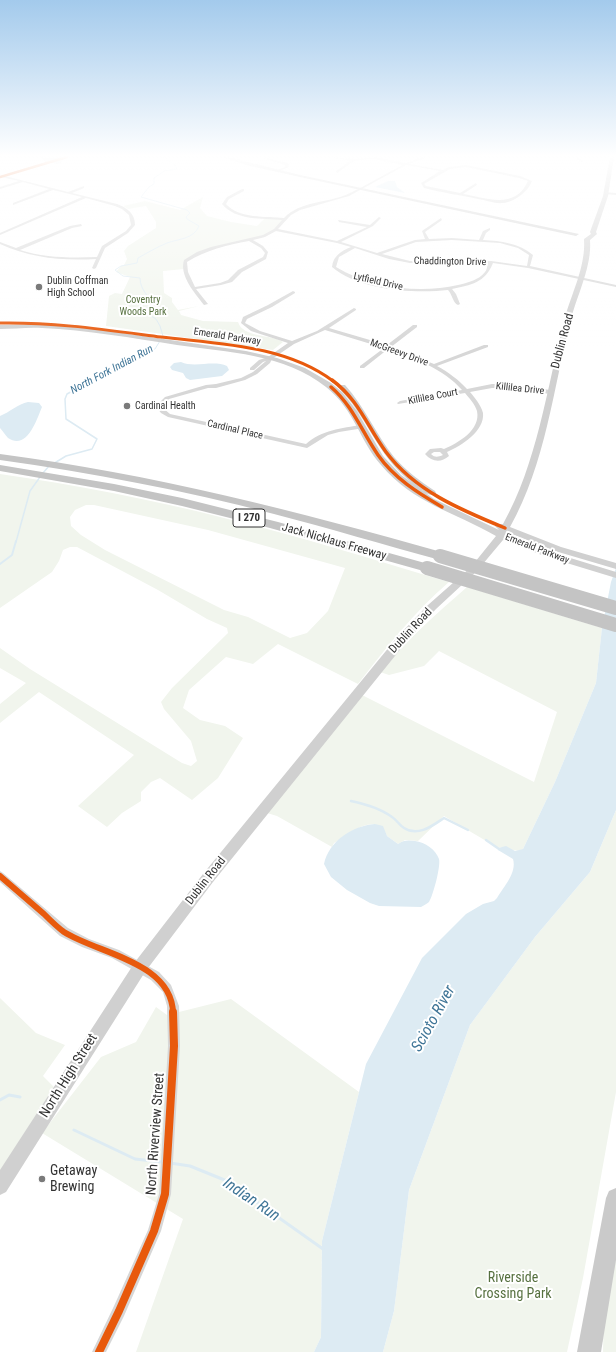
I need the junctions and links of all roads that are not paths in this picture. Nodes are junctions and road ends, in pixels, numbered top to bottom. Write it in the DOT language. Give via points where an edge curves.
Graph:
graph roads {
  1 [pos="32,220"];
  2 [pos="134,220"];
  3 [pos="284,220"];
  4 [pos="378,220"];
  5 [pos="439,220"];
  6 [pos="507,220"];
  7 [pos="594,220"];
  8 [pos="340,221"];
  9 [pos="81,225"];
  10 [pos="370,226"];
  11 [pos="489,229"];
  12 [pos="275,230"];
  13 [pos="584,232"];
  14 [pos="0,234"];
  15 [pos="250,240"];
  16 [pos="428,240"];
  17 [pos="481,240"];
  18 [pos="338,242"];
  19 [pos="0,243"];
  20 [pos="355,247"];
  21 [pos="18,249"];
  22 [pos="588,249"];
  23 [pos="378,254"];
  24 [pos="97,258"];
  25 [pos="491,262"];
  26 [pos="334,267"];
  27 [pos="528,267"];
  28 [pos="94,268"];
  29 [pos="326,268"];
  30 [pos="579,278"];
  31 [pos="616,286"];
  32 [pos="194,288"];
  33 [pos="449,289"];
  34 [pos="293,292"];
  35 [pos="206,304"];
  36 [pos="458,304"];
  37 [pos="354,309"];
  38 [pos="0,323"];
  39 [pos="415,326"];
  40 [pos="0,327"];
  41 [pos="324,328"];
  42 [pos="148,337"];
  43 [pos="292,343"];
  44 [pos="486,346"];
  45 [pos="388,347"];
  46 [pos="272,356"];
  47 [pos="434,366"];
  48 [pos="362,367"];
  49 [pos="466,390"];
  50 [pos="550,392"];
  51 [pos="400,403"];
  52 [pos="362,427"];
  53 [pos="444,452"];
  54 [pos="0,457"];
  55 [pos="0,468"];
  56 [pos="503,532"];
  57 [pos="536,545"];
  58 [pos="616,566"];
  59 [pos="616,575"];
  60 [pos="616,608"];
  61 [pos="616,625"];
  62 [pos="0,876"];
  63 [pos="140,967"];
  64 [pos="0,1186"];
  65 [pos="616,1198"];
  66 [pos="99,1352"];
  67 [pos="589,1352"];
  1 -- 14 [label="street"];
  2 -- 24 [label="street" via="127,232 102,247"];
  3 -- 12 [label="street"];
  4 -- 10 [label="street"];
  5 -- 16 [label="street" via="423,232"];
  6 -- 13 [label="main road"];
  7 -- 13 [label="main road, Dublin Road"];
  8 -- 10 [label="street"];
  9 -- 21 [label="street"];
  10 -- 18 [label="street"];
  11 -- 17 [label="street" via="484,232"];
  12 -- 15 [label="street"];
  12 -- 18 [label="street, Chaddington Drive"];
  13 -- 22 [label="main road"];
  13 -- 22 [label="main road, Dublin Road"];
  15 -- 32 [label="street" via="212,248 190,256 185,261 184,269"];
  15 -- 32 [label="street" via="267,253 265,258 240,271 230,281"];
  16 -- 17 [label="street"];
  16 -- 23 [label="street"];
  17 -- 27 [label="street" via="519,247 531,255"];
  18 -- 20 [label="street, Chaddington Drive"];
  19 -- 21 [label="street"];
  20 -- 23 [label="street, Chaddington Drive"];
  20 -- 26 [label="street" via="340,254 334,262"];
  21 -- 24 [label="street" via="46,258"];
  22 -- 30 [label="main road, Dublin Road"];
  23 -- 25 [label="street, Chaddington Drive" via="410,262"];
  24 -- 28 [label="street"];
  25 -- 27 [label="street, Chaddington Drive"];
  25 -- 33 [label="street, Lytfield Drive" via="488,273 479,280"];
  26 -- 29 [label="street"];
  26 -- 33 [label="street, Lytfield Drive" via="357,279 399,289"];
  27 -- 30 [label="street, Chaddington Drive"];
  30 -- 31 [label="street, Chaddington Drive"];
  30 -- 50 [label="main road, Dublin Road"];
  32 -- 35 [label="street"];
  33 -- 36 [label="street"];
  34 -- 43 [label="street" via="245,318 243,324 247,328"];
  37 -- 41 [label="street, Cardinal Place"];
  38 -- 42 [label="main road, Emerald Parkway" via="68,325"];
  39 -- 45 [label="street"];
  40 -- 42 [label="main road, Emerald Parkway" via="58,327"];
  41 -- 43 [label="street, Cardinal Place"];
  41 -- 45 [label="street, McGreevy Drive"];
  42 -- 46 [label="main road, Emerald Parkway" via="250,349"];
  43 -- 46 [label="street, Cardinal Place"];
  44 -- 47 [label="street"];
  45 -- 47 [label="street, McGreevy Drive"];
  45 -- 48 [label="street"];
  46 -- 52 [label="main road, Emerald Parkway" via="326,383 344,399"];
  46 -- 52 [label="street, Cardinal Place" via="250,376 167,398 160,408 168,415 307,446 329,432"];
  46 -- 56 [label="main road, Emerald Parkway" via="311,368 342,388 358,404 394,463 421,486"];
  47 -- 49 [label="street, McGreevy Drive"];
  49 -- 50 [label="street, Killilea Drive" via="503,386"];
  49 -- 51 [label="street, Killilea Court"];
  49 -- 53 [label="street, McGreevy Drive" via="478,406 480,419 467,440"];
  50 -- 56 [label="main road, Dublin Road" via="534,458 514,512"];
  52 -- 56 [label="main road, Emerald Parkway" via="385,464 414,490 442,507"];
  54 -- 60 [label="highway, Jack Nicklaus Freeway / I 270, bridge" via="32,460 146,481 282,512"];
  55 -- 61 [label="highway, Jack Nicklaus Freeway / I 270, bridge" via="180,501 262,521"];
  56 -- 57 [label="main road, Emerald Parkway"];
  56 -- 63 [label="main road, Dublin Road" via="474,569 424,616 378,667 208,878"];
  57 -- 58 [label="main road, Emerald Parkway"];
  57 -- 59 [label="main road, Emerald Parkway"];
  62 -- 63 [label="street, North Riverview Street" via="64,932"];
  63 -- 64 [label="main road, North High Street"];
  63 -- 66 [label="street, North Riverview Street" via="155,976 167,989 173,1006 174,1046 166,1184 154,1231"];
  65 -- 67 [label="main road"];
}
